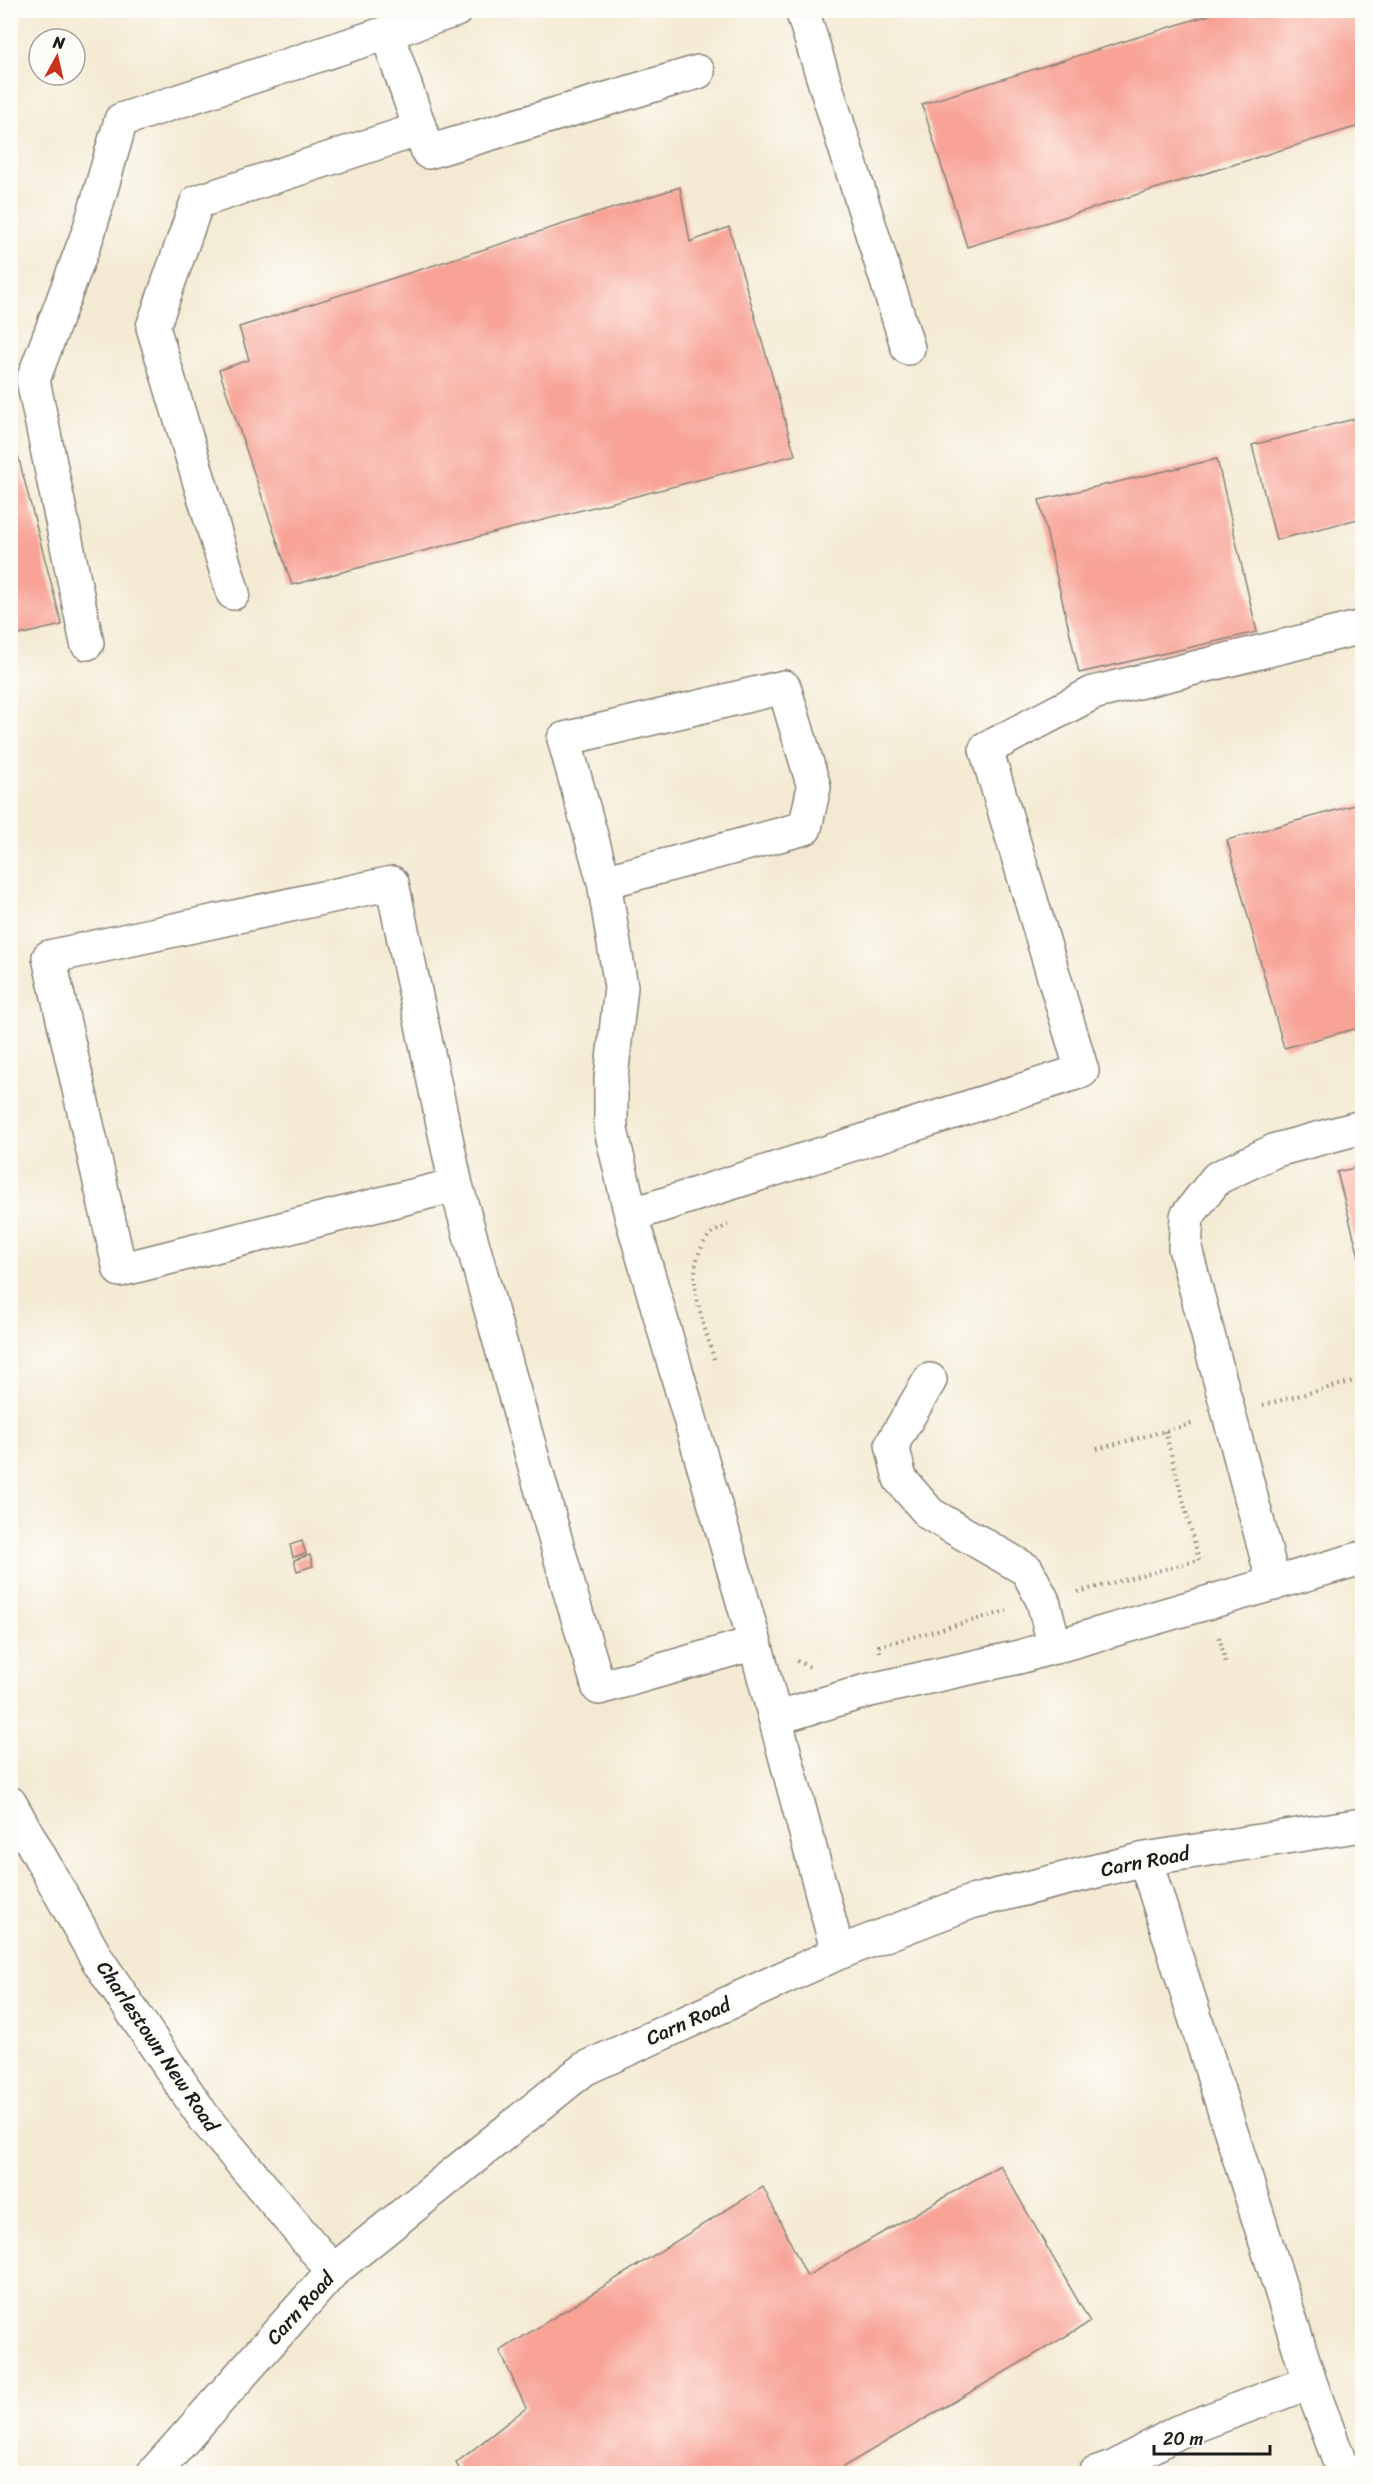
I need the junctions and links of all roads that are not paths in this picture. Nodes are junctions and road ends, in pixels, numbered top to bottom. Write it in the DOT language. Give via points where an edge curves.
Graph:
graph roads {
  1 [pos="456,10"];
  2 [pos="802,10"];
  3 [pos="387,33"];
  4 [pos="698,72"];
  5 [pos="420,129"];
  6 [pos="908,348"];
  7 [pos="233,593"];
  8 [pos="1362,627"];
  9 [pos="87,643"];
  10 [pos="604,882"];
  11 [pos="1362,1127"];
  12 [pos="456,1185"];
  13 [pos="631,1215"];
  14 [pos="930,1380"];
  15 [pos="1354,1568"];
  16 [pos="1274,1584"];
  17 [pos="755,1643"];
  18 [pos="1055,1647"];
  19 [pos="776,1718"];
  20 [pos="10,1803"];
  21 [pos="1362,1825"];
  22 [pos="1145,1859"];
  23 [pos="838,1953"];
  24 [pos="333,2271"];
  25 [pos="1310,2382"];
  26 [pos="153,2474"];
  27 [pos="1095,2474"];
  28 [pos="1344,2474"];
  1 -- 3 [label="street"];
  2 -- 6 [label="street"];
  3 -- 5 [label="street"];
  3 -- 9 [label="street" via="121,120 89,231 33,380"];
  4 -- 5 [label="street" via="428,152"];
  5 -- 7 [label="street" via="197,202 153,327"];
  8 -- 13 [label="street" via="1093,693 986,749 1082,1071"];
  10 -- 10 [label="street" via="564,740 784,687 814,787 805,828"];
  10 -- 13 [label="street" via="621,987 611,1078 611,1130"];
  11 -- 16 [label="street" via="1276,1150 1217,1178 1187,1216 1185,1248"];
  12 -- 12 [label="street" via="120,1269 49,957 392,883"];
  12 -- 17 [label="street" via="599,1688"];
  13 -- 17 [label="street"];
  14 -- 18 [label="street" via="892,1444 900,1479 930,1514 1027,1570 1043,1601"];
  15 -- 16 [label="street"];
  16 -- 18 [label="street"];
  17 -- 19 [label="street"];
  18 -- 19 [label="street" via="867,1691"];
  19 -- 23 [label="street"];
  20 -- 24 [label="street, Charlestown New Road" via="98,1959 205,2119"];
  21 -- 22 [label="street, Carn Road"];
  22 -- 23 [label="street, Carn Road" via="971,1902"];
  22 -- 25 [label="street"];
  23 -- 24 [label="street, Carn Road" via="584,2068"];
  24 -- 26 [label="street, Carn Road"];
  25 -- 27 [label="street" via="1178,2432"];
  25 -- 28 [label="street"];
}
